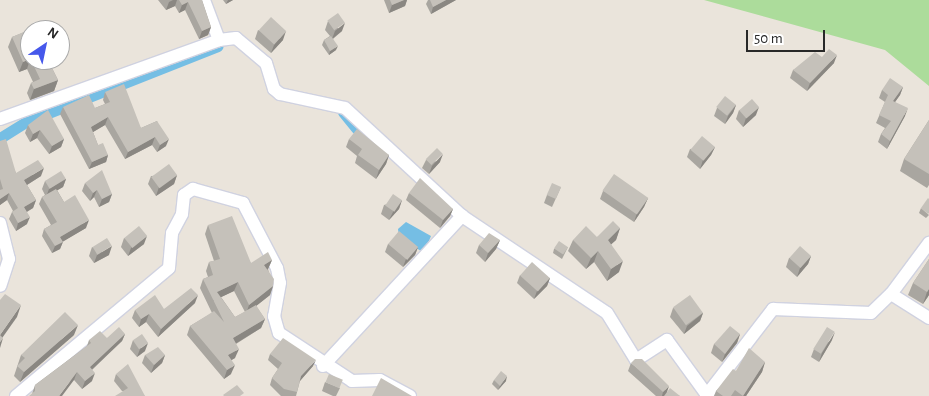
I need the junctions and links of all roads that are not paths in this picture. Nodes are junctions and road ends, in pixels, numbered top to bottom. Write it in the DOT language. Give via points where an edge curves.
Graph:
graph roads {
  1 [pos="204,0"];
  2 [pos="219,40"];
  3 [pos="0,119"];
  4 [pos="462,216"];
  5 [pos="0,223"];
  6 [pos="929,243"];
  7 [pos="0,286"];
  8 [pos="891,294"];
  9 [pos="929,318"];
  10 [pos="323,366"];
  11 [pos="706,395"];
  12 [pos="16,396"];
  13 [pos="410,396"];
  1 -- 2 [label="street"];
  2 -- 3 [label="street"];
  2 -- 4 [label="street" via="236,38 266,63 272,70 274,89 280,94 345,108"];
  4 -- 10 [label="street"];
  4 -- 11 [label="street" via="607,313 636,360 667,340"];
  5 -- 7 [label="street" via="9,259"];
  6 -- 8 [label="street"];
  8 -- 9 [label="street"];
  8 -- 11 [label="street" via="871,312 773,309"];
  10 -- 12 [label="street" via="279,333 274,316 280,283 277,268 243,203 192,189 184,195 182,214 172,233 169,268"];
  10 -- 13 [label="street" via="352,381 380,380"];
}
